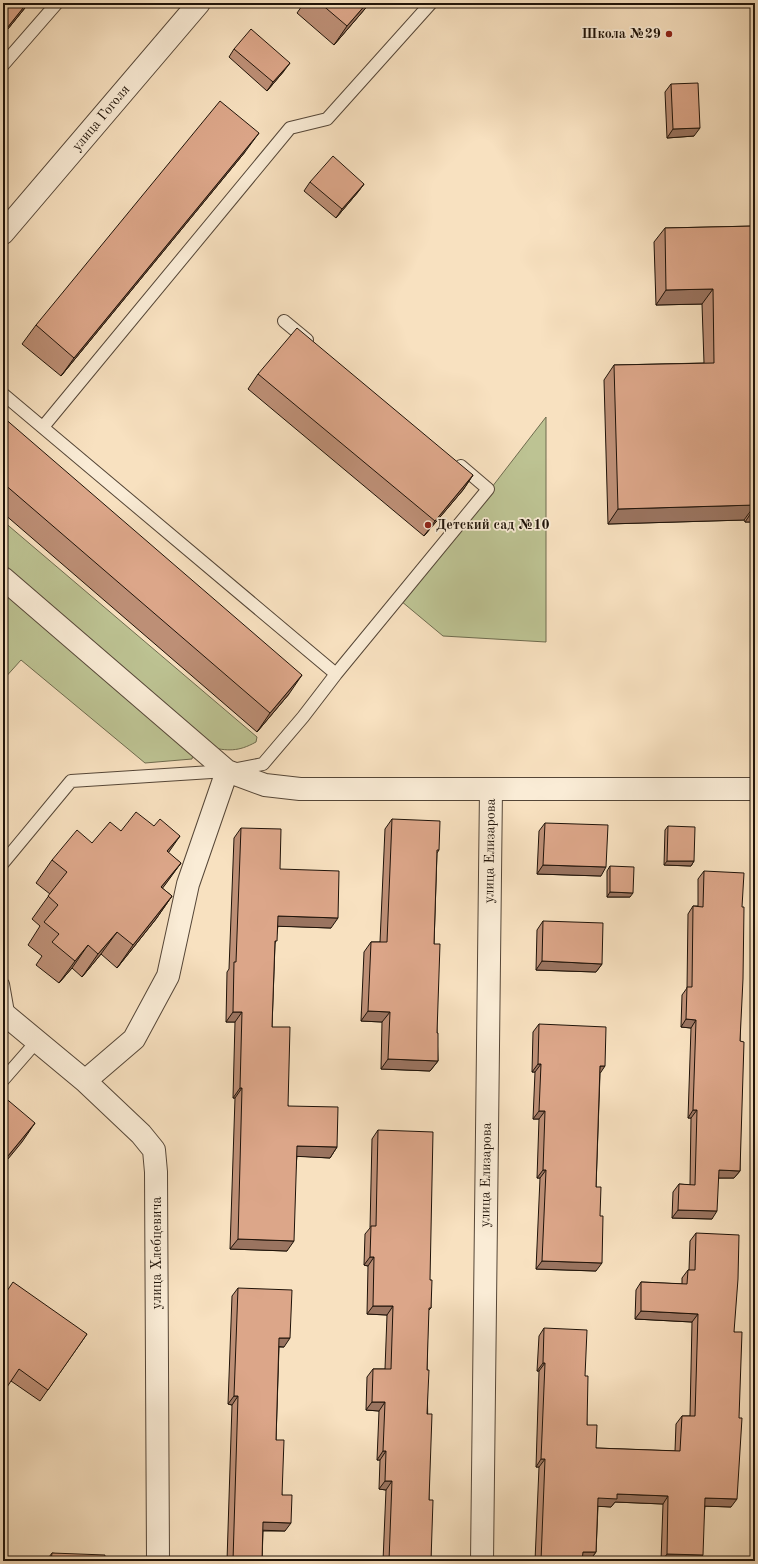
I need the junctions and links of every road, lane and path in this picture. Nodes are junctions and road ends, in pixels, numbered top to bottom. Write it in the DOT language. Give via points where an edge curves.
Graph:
graph roads {
  1 [pos="57,3"];
  2 [pos="199,3"];
  3 [pos="432,3"];
  4 [pos="3,65"];
  5 [pos="3,233"];
  6 [pos="284,321"];
  7 [pos="314,346"];
  8 [pos="3,394"];
  9 [pos="43,427"];
  10 [pos="454,461"];
  11 [pos="3,578"];
  12 [pos="336,674"];
  13 [pos="227,771"];
  14 [pos="491,789"];
  15 [pos="755,789"];
  16 [pos="3,863"];
  17 [pos="3,984"];
  18 [pos="6,1015"];
  19 [pos="37,1041"];
  20 [pos="3,1080"];
  21 [pos="85,1081"];
  22 [pos="158,1561"];
  23 [pos="482,1561"];
  1 -- 4 [label="lane"];
  2 -- 5 [label="street, улица Гоголя"];
  3 -- 9 [label="lane" via="327,119 290,128"];
  6 -- 7 [label="lane"];
  8 -- 9 [label="lane"];
  9 -- 12 [label="lane"];
  10 -- 12 [label="lane" via="488,489"];
  11 -- 13 [label="street"];
  12 -- 13 [label="lane" via="263,764"];
  13 -- 14 [label="street" via="265,785 300,789"];
  13 -- 16 [label="lane" via="71,781"];
  13 -- 21 [label="street" via="188,884 168,976 134,1039"];
  14 -- 15 [label="street"];
  14 -- 23 [label="street, улица Елизарова"];
  17 -- 18 [label="lane"];
  18 -- 19 [label="street, улица Хлебцевича"];
  19 -- 20 [label="lane"];
  19 -- 21 [label="street, улица Хлебцевича"];
  21 -- 22 [label="street, улица Хлебцевича" via="141,1134 154,1150"];
}
